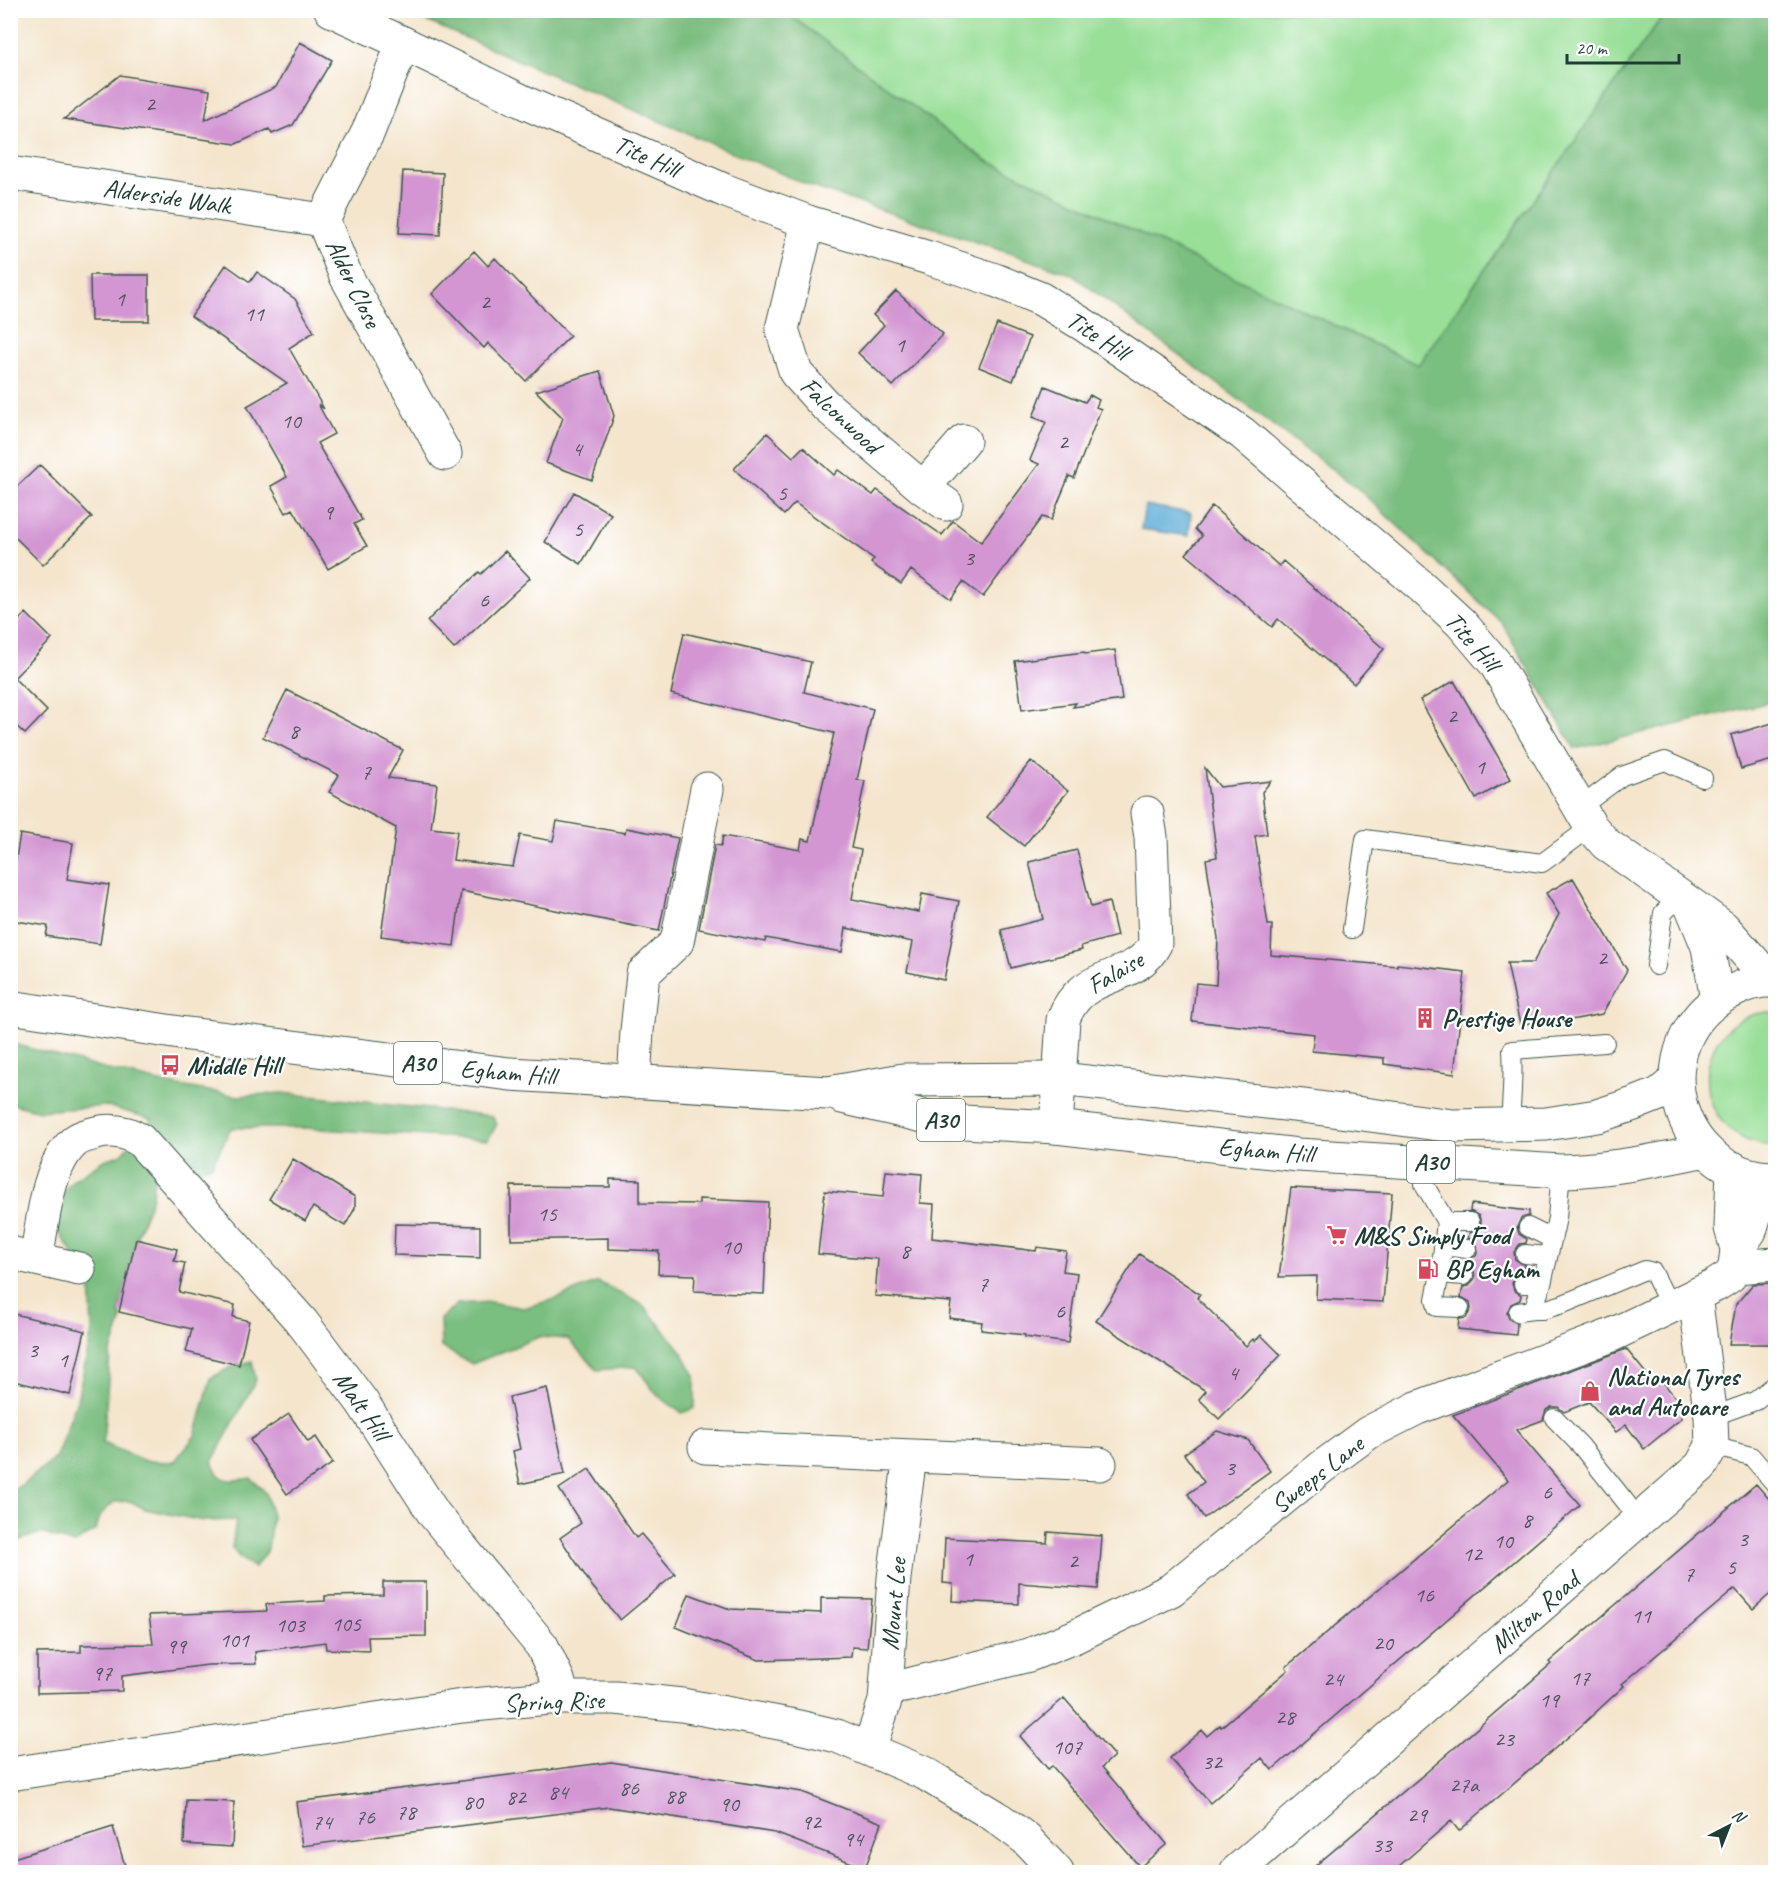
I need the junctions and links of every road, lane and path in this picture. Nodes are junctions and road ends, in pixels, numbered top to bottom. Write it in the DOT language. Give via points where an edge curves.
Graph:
graph roads {
  1 [pos="331,10"];
  2 [pos="403,43"];
  3 [pos="10,173"];
  4 [pos="323,219"];
  5 [pos="808,222"];
  6 [pos="964,441"];
  7 [pos="445,453"];
  8 [pos="1702,778"];
  9 [pos="707,789"];
  10 [pos="1147,813"];
  11 [pos="1585,818"];
  12 [pos="1685,901"];
  13 [pos="1352,929"];
  14 [pos="1656,966"];
  15 [pos="1773,981"];
  16 [pos="1717,1000"];
  17 [pos="10,1007"];
  18 [pos="1605,1043"];
  19 [pos="1060,1079"];
  20 [pos="1676,1080"];
  21 [pos="634,1082"];
  22 [pos="828,1093"];
  23 [pos="1056,1127"];
  24 [pos="1510,1127"];
  25 [pos="1706,1150"];
  26 [pos="1427,1162"];
  27 [pos="1733,1168"];
  28 [pos="1561,1171"];
  29 [pos="1771,1178"];
  30 [pos="1446,1222"];
  31 [pos="1470,1222"];
  32 [pos="1528,1227"];
  33 [pos="1444,1246"];
  34 [pos="1550,1247"];
  35 [pos="1467,1249"];
  36 [pos="1526,1254"];
  37 [pos="23,1256"];
  38 [pos="1736,1258"];
  39 [pos="1776,1264"];
  40 [pos="79,1269"];
  41 [pos="1440,1274"];
  42 [pos="1464,1276"];
  43 [pos="1523,1284"];
  44 [pos="1542,1284"];
  45 [pos="1683,1302"];
  46 [pos="1460,1308"];
  47 [pos="1776,1384"];
  48 [pos="1554,1418"];
  49 [pos="1712,1431"];
  50 [pos="705,1447"];
  51 [pos="910,1456"];
  52 [pos="1100,1464"];
  53 [pos="1776,1485"];
  54 [pos="1640,1520"];
  55 [pos="886,1685"];
  56 [pos="563,1698"];
  57 [pos="869,1749"];
  58 [pos="10,1774"];
  59 [pos="1057,1872"];
  60 [pos="1236,1872"];
  1 -- 2 [label="street, Tite Hill"];
  2 -- 4 [label="street, Alder Close" via="368,132"];
  2 -- 5 [label="street, Tite Hill" via="549,113 726,191"];
  3 -- 4 [label="street, Alderside Walk"];
  4 -- 7 [label="street, Alder Close" via="346,276"];
  5 -- 6 [label="street, Falconwood" via="782,330 796,373 824,404 934,496"];
  5 -- 11 [label="street, Tite Hill" via="929,258 1041,299 1242,433 1461,623 1495,663"];
  8 -- 11 [label="lane" via="1665,761 1622,777"];
  9 -- 21 [label="street" via="677,942 643,974"];
  10 -- 19 [label="street, Falaise" via="1155,944 1141,962 1095,981 1067,1008"];
  11 -- 12 [label="street, Tite Hill" via="1606,844"];
  11 -- 13 [label="lane" via="1542,863 1365,839"];
  12 -- 14 [label="lane" via="1664,913"];
  12 -- 15 [label="street, Tite Hill" via="1723,927"];
  12 -- 16 [label="street" via="1708,947"];
  15 -- 16 [label="street" via="1740,987"];
  16 -- 20 [label="street" via="1687,1034"];
  17 -- 21 [label="street, Egham Hill / A30" via="180,1033 510,1074"];
  18 -- 24 [label="lane" via="1512,1050"];
  19 -- 22 [label="street, Egham Hill / A30" via="903,1080"];
  19 -- 23 [label="street, Falaise"];
  19 -- 24 [label="street, Egham Hill / A30" via="1453,1126"];
  20 -- 24 [label="street, Egham Hill / A30" via="1659,1094 1597,1116"];
  20 -- 25 [label="street" via="1683,1114"];
  21 -- 22 [label="street, Egham Hill / A30"];
  22 -- 23 [label="street, Egham Hill / A30" via="944,1121"];
  23 -- 26 [label="street, Egham Hill / A30" via="1298,1155"];
  25 -- 27 [label="street"];
  25 -- 28 [label="street, Egham Hill / A30" via="1641,1163"];
  26 -- 28 [label="street, Egham Hill / A30"];
  26 -- 30 [label="lane" via="1424,1184"];
  27 -- 29 [label="street"];
  27 -- 38 [label="street" via="1731,1228"];
  28 -- 34 [label="lane"];
  29 -- 38 [label="street, Sweeps Lane"];
  30 -- 31 [label="lane"];
  30 -- 33 [label="lane"];
  32 -- 34 [label="lane"];
  33 -- 35 [label="lane"];
  33 -- 41 [label="lane"];
  34 -- 36 [label="lane"];
  34 -- 44 [label="lane"];
  37 -- 40 [label="street"];
  37 -- 56 [label="street, Malt Hill" via="60,1159 75,1140 116,1130 140,1140 302,1322 362,1402 434,1514 536,1638 551,1663"];
  38 -- 39 [label="street"];
  38 -- 45 [label="street, Sweeps Lane" via="1730,1276"];
  41 -- 42 [label="lane"];
  41 -- 46 [label="lane" via="1437,1307"];
  43 -- 44 [label="lane"];
  44 -- 45 [label="lane" via="1526,1311 1563,1304 1645,1270 1653,1272"];
  45 -- 49 [label="street"];
  45 -- 55 [label="street, Sweeps Lane" via="1612,1335 1417,1408 1368,1433 1171,1590 1101,1624 1029,1655 904,1686"];
  47 -- 49 [label="lane"];
  48 -- 54 [label="lane"];
  49 -- 53 [label="lane" via="1751,1456"];
  49 -- 54 [label="street, Milton Road" via="1701,1466"];
  50 -- 51 [label="street"];
  51 -- 52 [label="street"];
  51 -- 55 [label="street, Mount Lee" via="894,1578"];
  54 -- 60 [label="street, Milton Road"];
  55 -- 57 [label="street, Mount Lee" via="885,1701"];
  56 -- 57 [label="street, Spring Rise" via="616,1698 682,1705 805,1728"];
  56 -- 58 [label="street, Spring Rise" via="462,1706"];
  57 -- 59 [label="street, Spring Rise" via="924,1773 995,1816 1026,1839"];
}
